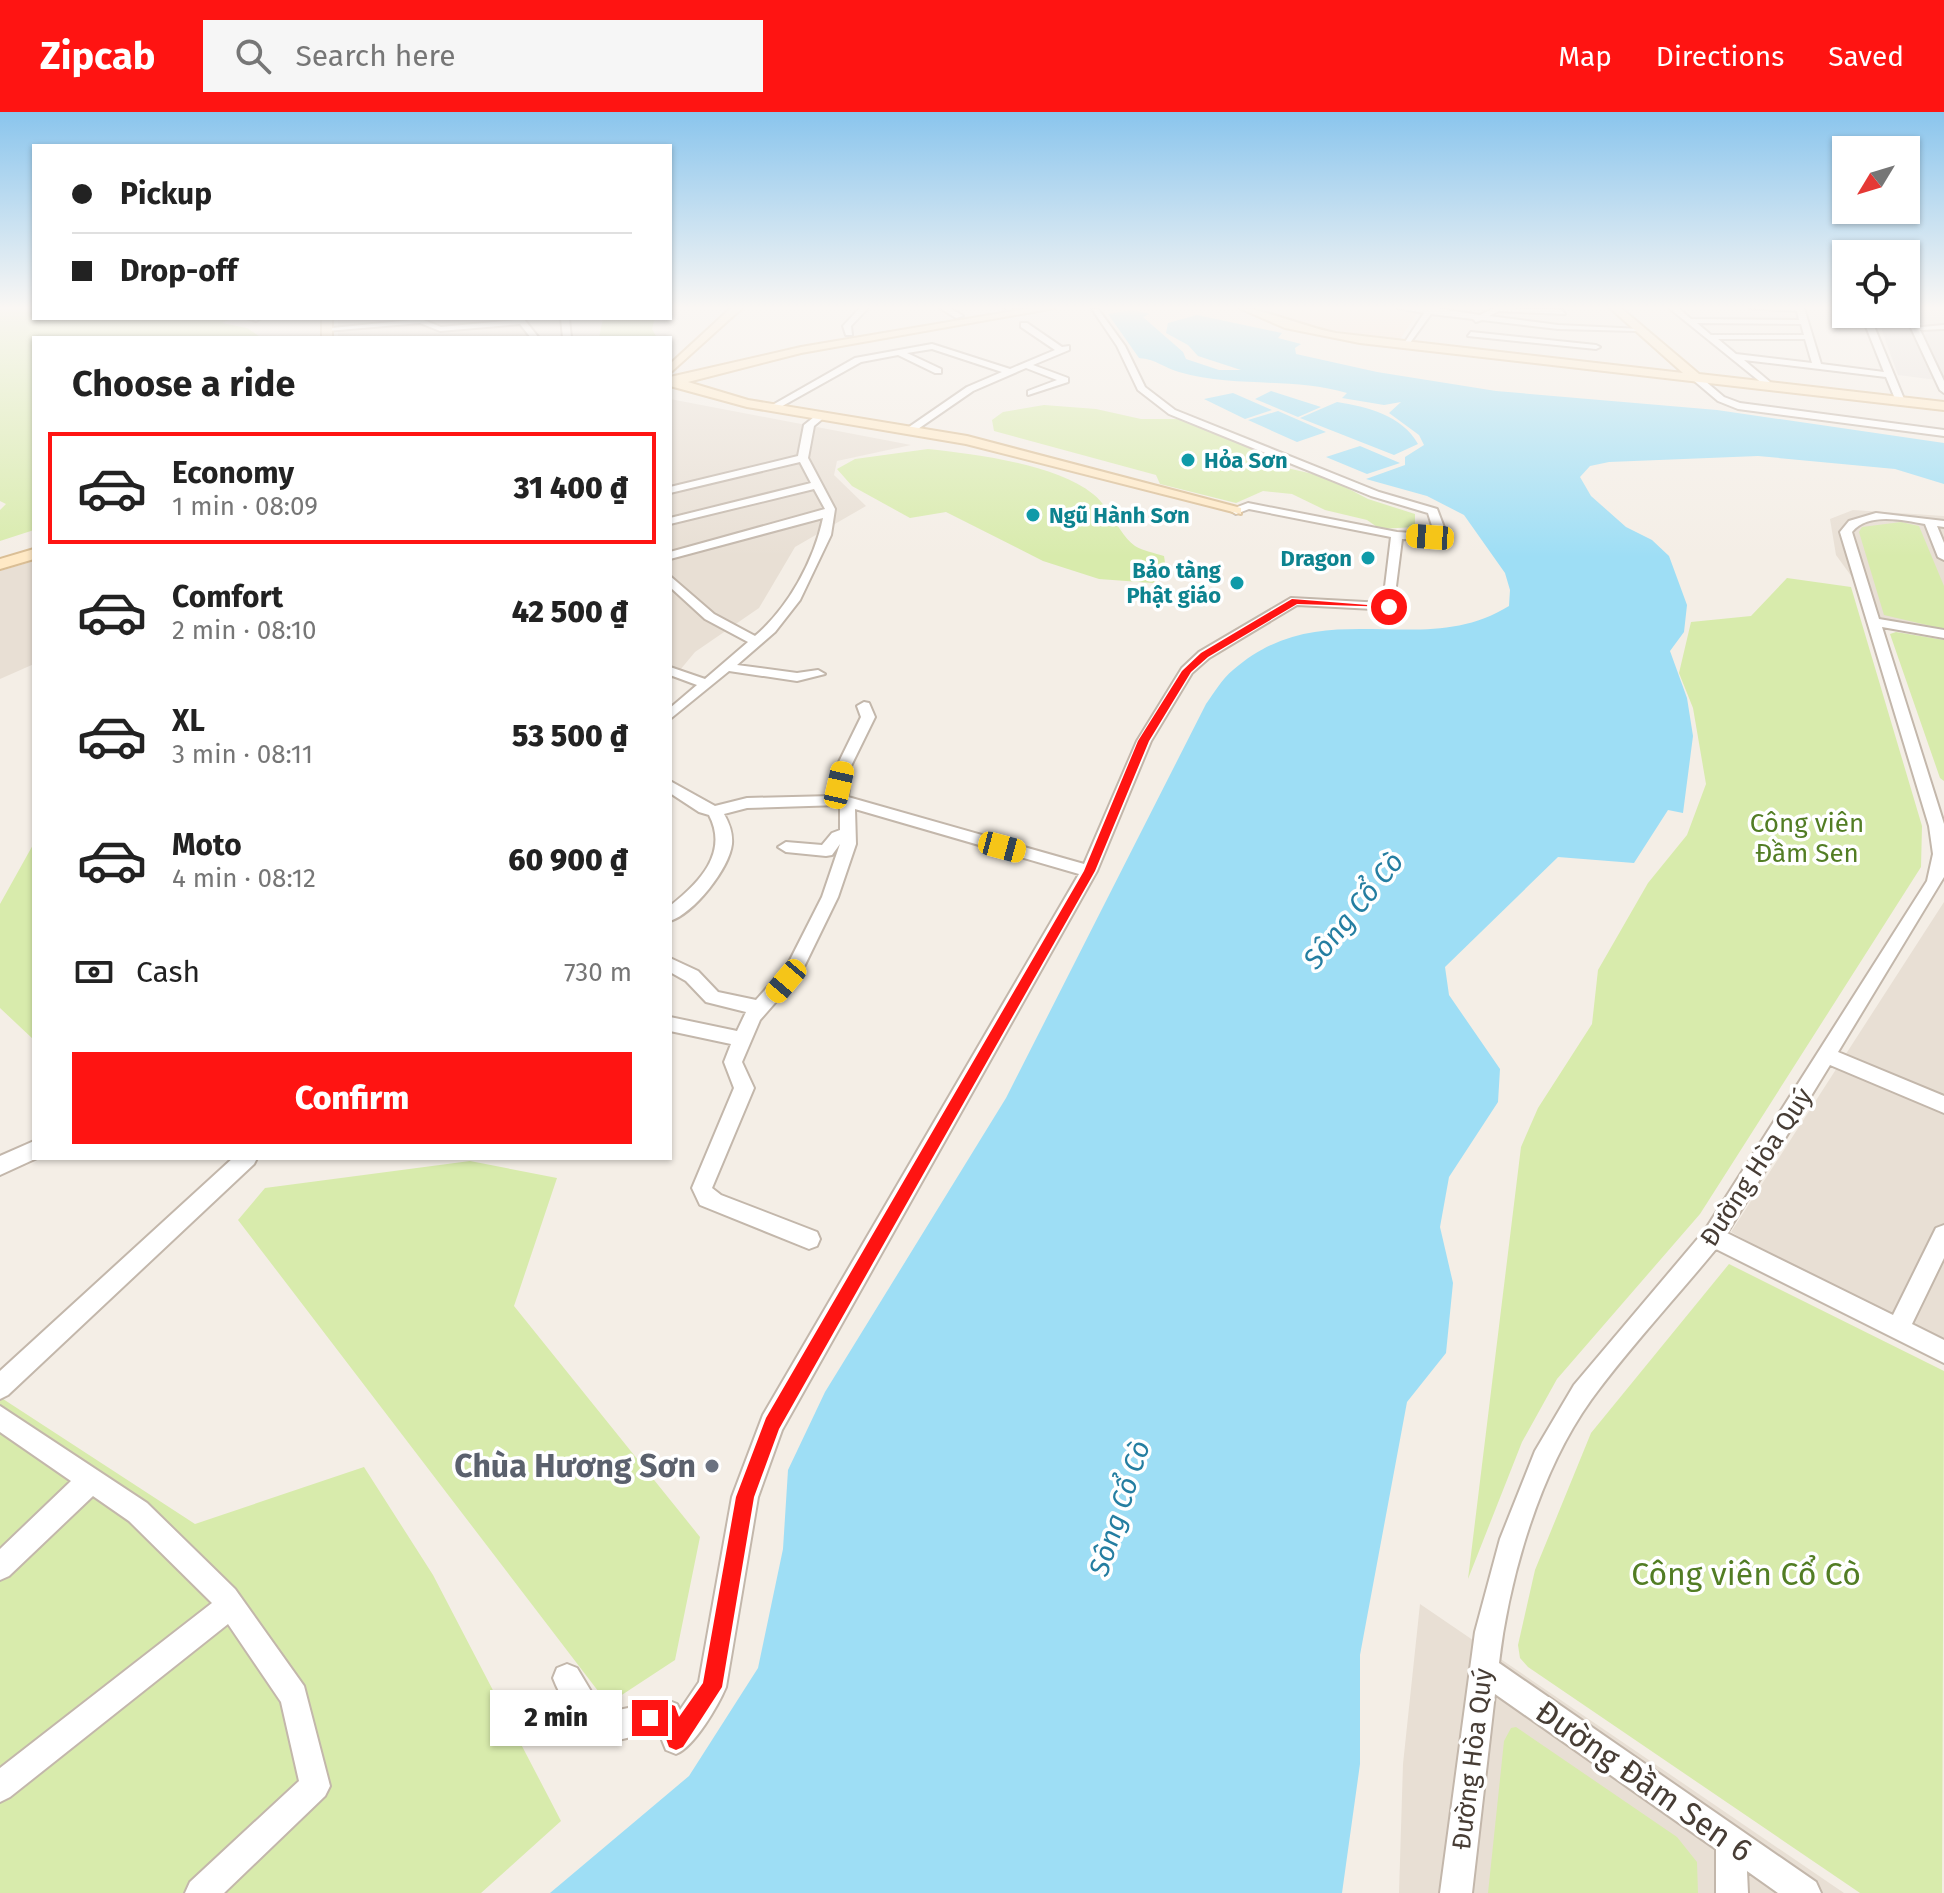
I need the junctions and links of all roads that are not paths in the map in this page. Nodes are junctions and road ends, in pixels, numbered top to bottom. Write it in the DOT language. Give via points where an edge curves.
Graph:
graph roads {
  1 [pos="704,391"];
  2 [pos="713,391"];
  3 [pos="802,391"];
  4 [pos="968,391"];
  5 [pos="1036,391"];
  6 [pos="1145,391"];
  7 [pos="1712,391"];
  8 [pos="1837,391"];
  9 [pos="1896,391"];
  10 [pos="1031,393"];
  11 [pos="721,397"];
  12 [pos="1899,399"];
  13 [pos="1944,406"];
  14 [pos="774,407"];
  15 [pos="822,415"];
  16 [pos="912,429"];
  17 [pos="1944,433"];
  18 [pos="803,458"];
  19 [pos="817,485"];
  20 [pos="672,490"];
  21 [pos="1236,511"];
  22 [pos="829,513"];
  23 [pos="672,521"];
  24 [pos="1937,523"];
  25 [pos="1397,535"];
  26 [pos="32,543"];
  27 [pos="0,552"];
  28 [pos="32,555"];
  29 [pos="672,555"];
  30 [pos="1944,557"];
  31 [pos="0,564"];
  32 [pos="672,583"];
  33 [pos="1874,622"];
  34 [pos="1944,634"];
  35 [pos="757,642"];
  36 [pos="727,667"];
  37 [pos="672,672"];
  38 [pos="818,674"];
  39 [pos="708,684"];
  40 [pos="864,706"];
  41 [pos="672,713"];
  42 [pos="672,787"];
  43 [pos="1934,787"];
  44 [pos="843,802"];
  45 [pos="715,811"];
  46 [pos="848,833"];
  47 [pos="786,847"];
  48 [pos="1089,871"];
  49 [pos="672,913"];
  50 [pos="672,965"];
  51 [pos="760,1008"];
  52 [pos="672,1024"];
  53 [pos="742,1039"];
  54 [pos="1828,1056"];
  55 [pos="1944,1105"];
  56 [pos="32,1151"];
  57 [pos="245,1160"];
  58 [pos="0,1166"];
  59 [pos="1944,1235"];
  60 [pos="1713,1237"];
  61 [pos="809,1239"];
  62 [pos="1898,1329"];
  63 [pos="1944,1352"];
  64 [pos="0,1387"];
  65 [pos="0,1418"];
  66 [pos="91,1480"];
  67 [pos="0,1567"];
  68 [pos="230,1605"];
  69 [pos="1483,1669"];
  70 [pos="567,1678"];
  71 [pos="0,1787"];
  72 [pos="1731,1842"];
  73 [pos="201,1893"];
  74 [pos="1456,1893"];
  75 [pos="1732,1893"];
  76 [pos="1805,1893"];
  1 -- 11 [label="main road"];
  2 -- 11 [label="main road"];
  3 -- 14 [label="street"];
  4 -- 16 [label="street"];
  5 -- 10 [label="street"];
  6 -- 25 [label="street" via="1172,412 1346,483 1433,511 1439,530 1430,537"];
  7 -- 17 [label="street" via="1738,406"];
  8 -- 12 [label="main road"];
  9 -- 12 [label="street"];
  11 -- 14 [label="main road"];
  12 -- 13 [label="main road"];
  14 -- 15 [label="main road"];
  15 -- 16 [label="main road"];
  15 -- 18 [label="street" via="809,425"];
  16 -- 21 [label="main road"];
  18 -- 19 [label="street"];
  18 -- 20 [label="street"];
  19 -- 22 [label="street"];
  19 -- 23 [label="street"];
  21 -- 25 [label="street" via="1248,506"];
  22 -- 29 [label="street"];
  22 -- 35 [label="street" via="825,535 796,597"];
  24 -- 30 [label="street"];
  24 -- 33 [label="street, Đường Hòa Quý" via="1876,517 1847,527"];
  25 -- 48 [label="street" via="1389,607 1295,601 1204,655 1187,671 1144,741"];
  26 -- 27 [label="main road"];
  28 -- 31 [label="main road"];
  32 -- 35 [label="street" via="718,625"];
  33 -- 34 [label="street"];
  33 -- 43 [label="street, Đường Hòa Quý"];
  35 -- 36 [label="street"];
  36 -- 38 [label="street" via="797,677"];
  36 -- 39 [label="street"];
  37 -- 39 [label="street"];
  39 -- 41 [label="street"];
  40 -- 44 [label="street" via="868,717 844,766"];
  42 -- 45 [label="street"];
  43 -- 54 [label="street, Đường Hòa Quý" via="1941,845 1935,881"];
  44 -- 45 [label="street" via="747,803"];
  44 -- 46 [label="street"];
  44 -- 48 [label="street"];
  45 -- 49 [label="street" via="724,840 715,872"];
  46 -- 47 [label="street" via="826,851"];
  46 -- 51 [label="street" via="840,870 808,945 786,981"];
  48 -- 70 [label="street" via="772,1424 745,1497 712,1687 676,1740 667,1714 597,1729"];
  50 -- 51 [label="street" via="712,997"];
  51 -- 53 [label="street"];
  52 -- 53 [label="street"];
  53 -- 61 [label="street" via="733,1062 744,1088 702,1193 731,1210"];
  54 -- 55 [label="street"];
  54 -- 60 [label="street, Đường Hòa Quý"];
  56 -- 58 [label="street"];
  57 -- 64 [label="street"];
  59 -- 62 [label="street"];
  60 -- 62 [label="street"];
  60 -- 69 [label="street, Đường Hòa Quý" via="1582,1393 1556,1437 1513,1539"];
  62 -- 63 [label="street"];
  65 -- 66 [label="street"];
  66 -- 67 [label="street"];
  66 -- 68 [label="street" via="138,1512"];
  68 -- 71 [label="street"];
  68 -- 73 [label="street" via="294,1696 315,1786"];
  69 -- 72 [label="street, Đường Đầm Sen 6"];
  69 -- 74 [label="street, Đường Hòa Quý"];
  72 -- 75 [label="street"];
  72 -- 76 [label="street, Đường Đầm Sen 6"];
}
